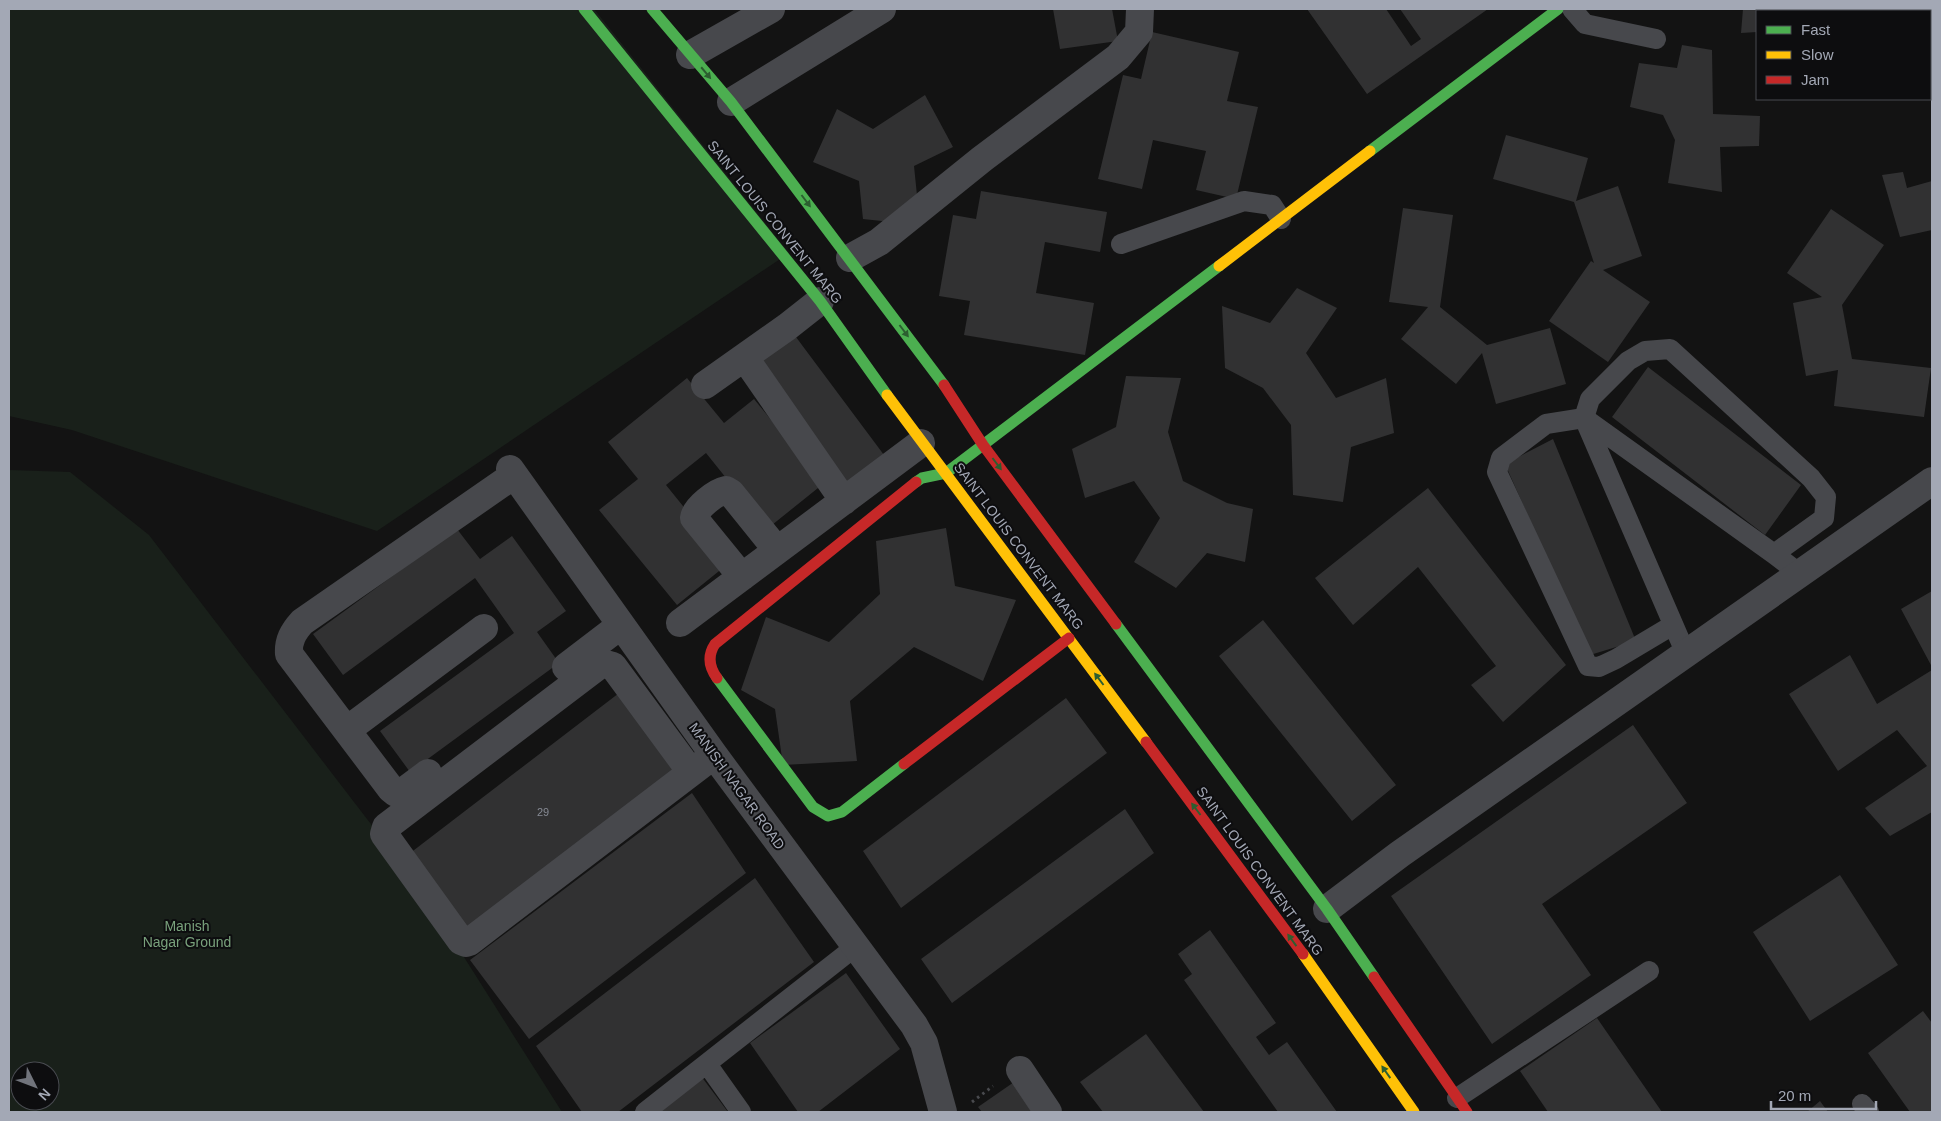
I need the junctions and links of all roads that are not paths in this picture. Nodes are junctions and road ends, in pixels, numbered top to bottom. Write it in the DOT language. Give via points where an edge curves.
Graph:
graph roads {
  1 [pos="584,9"];
  2 [pos="652,9"];
  3 [pos="771,9"];
  4 [pos="882,9"];
  5 [pos="1140,9"];
  6 [pos="1558,9"];
  7 [pos="1572,9"];
  8 [pos="1656,39"];
  9 [pos="690,55"];
  10 [pos="731,102"];
  11 [pos="1281,219"];
  12 [pos="1122,244"];
  13 [pos="850,258"];
  14 [pos="820,301"];
  15 [pos="745,358"];
  16 [pos="706,386"];
  17 [pos="1584,418"];
  18 [pos="921,443"];
  19 [pos="983,445"];
  20 [pos="946,474"];
  21 [pos="1932,481"];
  22 [pos="844,500"];
  23 [pos="778,550"];
  24 [pos="1774,554"];
  25 [pos="1800,574"];
  26 [pos="742,577"];
  27 [pos="680,623"];
  28 [pos="621,625"];
  29 [pos="1673,625"];
  30 [pos="484,628"];
  31 [pos="1069,638"];
  32 [pos="1686,654"];
  33 [pos="347,730"];
  34 [pos="714,755"];
  35 [pos="691,772"];
  36 [pos="1327,908"];
  37 [pos="855,947"];
  38 [pos="1649,971"];
  39 [pos="707,1064"];
  40 [pos="1020,1070"];
  41 [pos="1462,1105"];
  42 [pos="645,1112"];
  43 [pos="741,1112"];
  44 [pos="943,1112"];
  45 [pos="1048,1112"];
  46 [pos="1414,1112"];
  1 -- 14 [label="main road, SAINT LOUIS CONVENT MARG"];
  2 -- 9 [label="main road"];
  3 -- 9 [label="street"];
  4 -- 10 [label="street"];
  5 -- 13 [label="street" via="1139,32 1118,57 982,159 879,242"];
  6 -- 11 [label="main road"];
  7 -- 8 [label="lane" via="1585,24"];
  9 -- 10 [label="main road, one-way"];
  10 -- 13 [label="main road, one-way"];
  11 -- 12 [label="lane" via="1272,205 1244,201"];
  11 -- 19 [label="main road"];
  13 -- 19 [label="main road, one-way" via="949,391"];
  14 -- 15 [label="street"];
  14 -- 18 [label="main road, SAINT LOUIS CONVENT MARG"];
  15 -- 16 [label="street"];
  15 -- 22 [label="street"];
  17 -- 24 [label="lane"];
  17 -- 24 [label="lane" via="1590,399 1628,361 1646,350 1670,350 1811,478 1826,497 1824,518"];
  17 -- 29 [label="lane"];
  17 -- 29 [label="lane" via="1546,424 1501,458 1497,472 1588,666 1599,667 1616,659"];
  18 -- 20 [label="main road, SAINT LOUIS CONVENT MARG"];
  18 -- 22 [label="street"];
  19 -- 20 [label="main road"];
  19 -- 36 [label="main road, one-way"];
  20 -- 31 [label="main road, SAINT LOUIS CONVENT MARG"];
  20 -- 31 [label="main road" via="922,478 711,649 709,656 713,672 813,807 828,816 842,812"];
  21 -- 25 [label="street"];
  22 -- 23 [label="street"];
  23 -- 26 [label="street"];
  23 -- 26 [label="street" via="732,493 720,492 696,510 694,518"];
  24 -- 25 [label="lane"];
  25 -- 32 [label="street"];
  26 -- 27 [label="street"];
  28 -- 33 [label="street" via="404,792 396,793 391,789"];
  28 -- 33 [label="street, MANISH NAGAR ROAD" via="512,472 296,628 289,644 289,654"];
  28 -- 34 [label="street, MANISH NAGAR ROAD"];
  29 -- 32 [label="lane"];
  30 -- 33 [label="street"];
  46 -- 31 [label="main road, SAINT LOUIS CONVENT MARG, one-way" via="1290,936"];
  32 -- 36 [label="street"];
  34 -- 35 [label="street"];
  34 -- 37 [label="street, MANISH NAGAR ROAD"];
  35 -- 35 [label="street" via="466,943 384,834 386,827 602,663 613,666"];
  36 -- 41 [label="main road"];
  37 -- 39 [label="lane"];
  37 -- 44 [label="street, MANISH NAGAR ROAD" via="924,1043"];
  38 -- 41 [label="lane"];
  39 -- 42 [label="lane"];
  39 -- 43 [label="lane"];
  40 -- 45 [label="street"];
}
